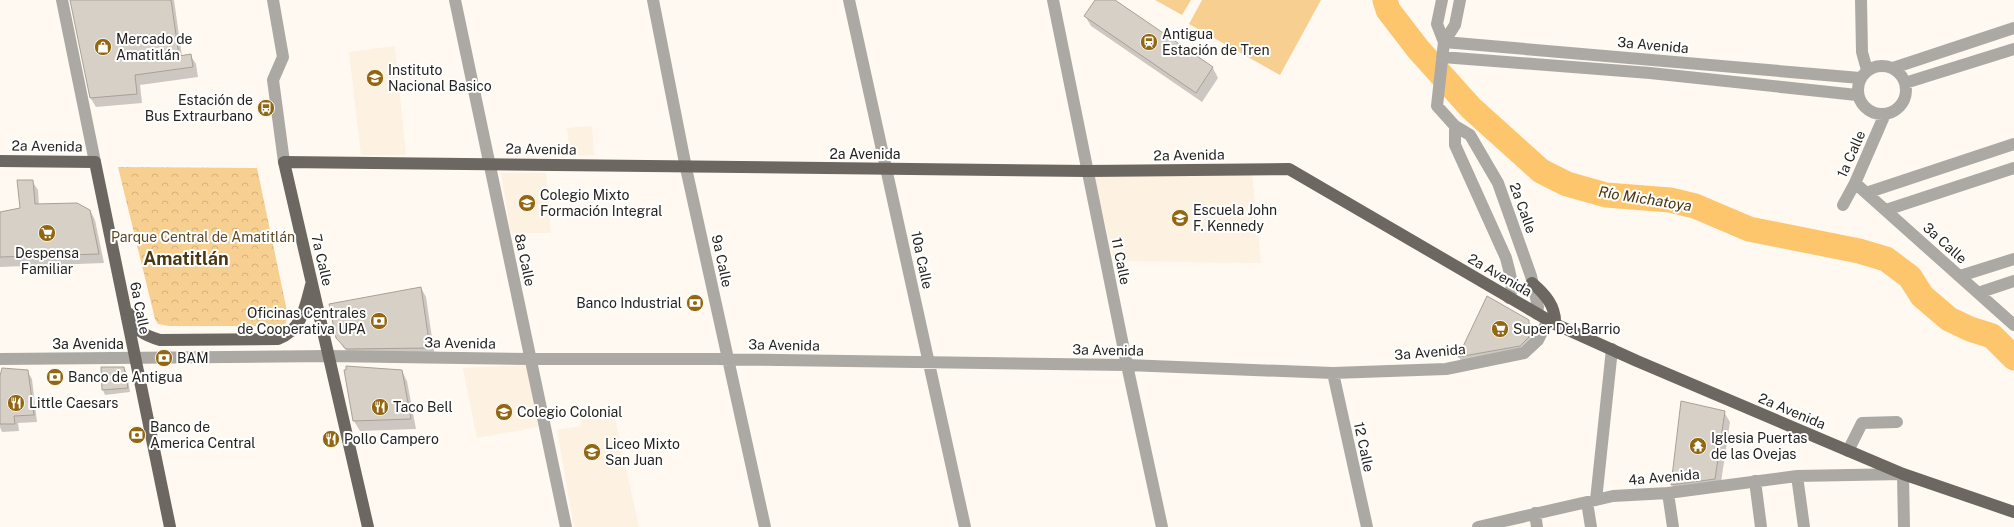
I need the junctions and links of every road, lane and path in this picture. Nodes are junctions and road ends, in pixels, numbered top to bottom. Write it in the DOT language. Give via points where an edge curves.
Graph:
graph roads {
  1 [pos="62,0"];
  2 [pos="273,0"];
  3 [pos="455,0"];
  4 [pos="653,0"];
  5 [pos="849,0"];
  6 [pos="1053,0"];
  7 [pos="1442,0"];
  8 [pos="1460,0"];
  9 [pos="1861,0"];
  10 [pos="2014,28"];
  11 [pos="1444,42"];
  12 [pos="2014,49"];
  13 [pos="1442,60"];
  14 [pos="1652,60"];
  15 [pos="1893,68"];
  16 [pos="1650,73"];
  17 [pos="1863,74"];
  18 [pos="1905,83"];
  19 [pos="1857,95"];
  20 [pos="1885,114"];
  21 [pos="1455,126"];
  22 [pos="2014,144"];
  23 [pos="0,161"];
  24 [pos="95,162"];
  25 [pos="284,162"];
  26 [pos="489,163"];
  27 [pos="686,168"];
  28 [pos="2014,168"];
  29 [pos="886,169"];
  30 [pos="1088,172"];
  31 [pos="1855,183"];
  32 [pos="1866,193"];
  33 [pos="1843,205"];
  34 [pos="1886,210"];
  35 [pos="1514,228"];
  36 [pos="1497,235"];
  37 [pos="2014,259"];
  38 [pos="1960,276"];
  39 [pos="2014,281"];
  40 [pos="312,282"];
  41 [pos="1532,283"];
  42 [pos="121,290"];
  43 [pos="1978,293"];
  44 [pos="1509,298"];
  45 [pos="1547,319"];
  46 [pos="2014,325"];
  47 [pos="1612,349"];
  48 [pos="329,356"];
  49 [pos="0,359"];
  50 [pos="134,359"];
  51 [pos="531,360"];
  52 [pos="728,360"];
  53 [pos="928,362"];
  54 [pos="1127,365"];
  55 [pos="1333,373"];
  56 [pos="1897,422"];
  57 [pos="1848,451"];
  58 [pos="1903,474"];
  59 [pos="1797,476"];
  60 [pos="1755,481"];
  61 [pos="1668,494"];
  62 [pos="1592,501"];
  63 [pos="2014,512"];
  64 [pos="1535,513"];
  65 [pos="170,527"];
  66 [pos="368,527"];
  67 [pos="566,527"];
  68 [pos="765,527"];
  69 [pos="966,527"];
  70 [pos="1162,527"];
  71 [pos="1367,527"];
  72 [pos="1478,527"];
  73 [pos="1537,527"];
  74 [pos="1591,527"];
  75 [pos="1673,527"];
  76 [pos="1761,527"];
  77 [pos="1804,527"];
  78 [pos="1904,527"];
  1 -- 24 [label="street, 6a Calle"];
  2 -- 25 [label="street, 7a Calle" via="283,57 272,80"];
  3 -- 26 [label="street, 8a Calle"];
  4 -- 27 [label="street, 9a Calle"];
  5 -- 29 [label="street, 10a Calle"];
  6 -- 30 [label="street, 11 Calle"];
  7 -- 11 [label="street, 2a Calle" via="1437,24"];
  8 -- 11 [label="street, 2a Calle" via="1455,25"];
  9 -- 17 [label="street"];
  10 -- 15 [label="street"];
  11 -- 13 [label="street, 2a Calle"];
  11 -- 14 [label="street, 3a Avenida"];
  12 -- 18 [label="street"];
  13 -- 16 [label="street, 3a Avenida"];
  13 -- 21 [label="street, 2a Calle" via="1437,106"];
  14 -- 16 [label="street"];
  14 -- 17 [label="street, 3a Avenida"];
  15 -- 17 [label="street" via="1883,65"];
  15 -- 18 [label="street"];
  16 -- 19 [label="street, 3a Avenida"];
  17 -- 19 [label="street" via="1857,86"];
  18 -- 20 [label="street" via="1905,97 1902,103 1892,112"];
  19 -- 20 [label="street" via="1861,104 1868,110 1876,114"];
  20 -- 31 [label="street, 1a Calle"];
  21 -- 35 [label="street, 2a Calle" via="1470,135 1498,183"];
  21 -- 36 [label="street" via="1455,145"];
  22 -- 32 [label="street"];
  23 -- 24 [label="main road, 2a Avenida"];
  24 -- 42 [label="main road, 6a Calle"];
  25 -- 26 [label="main road, 2a Avenida"];
  25 -- 40 [label="main road, 7a Calle"];
  26 -- 27 [label="main road, 2a Avenida"];
  26 -- 51 [label="street, 8a Calle"];
  27 -- 29 [label="main road, 2a Avenida"];
  27 -- 52 [label="street, 9a Calle"];
  28 -- 34 [label="street"];
  29 -- 30 [label="main road, 2a Avenida"];
  29 -- 53 [label="street, 10a Calle"];
  30 -- 44 [label="main road, 2a Avenida" via="1290,169"];
  30 -- 54 [label="street, 11 Calle"];
  31 -- 32 [label="street, 3a Calle"];
  31 -- 33 [label="street, 1a Calle"];
  32 -- 34 [label="street, 3a Calle"];
  34 -- 38 [label="street, 3a Calle"];
  35 -- 36 [label="street"];
  35 -- 41 [label="street, 2a Calle"];
  36 -- 44 [label="street" via="1511,277 1512,292"];
  37 -- 38 [label="street"];
  38 -- 43 [label="street, 3a Calle"];
  39 -- 43 [label="street"];
  40 -- 42 [label="main road" via="299,323 278,340 160,340 142,333 131,320 127,299"];
  40 -- 48 [label="main road, 7a Calle"];
  41 -- 45 [label="street, 2a Calle" via="1538,307"];
  41 -- 45 [label="main road" via="1547,297 1555,315"];
  42 -- 50 [label="main road, 6a Calle"];
  43 -- 46 [label="street, 3a Calle"];
  44 -- 45 [label="main road, 2a Avenida"];
  45 -- 47 [label="main road, 2a Avenida"];
  45 -- 55 [label="street, 3a Avenida" via="1538,340 1524,353 1446,369"];
  47 -- 57 [label="main road, 2a Avenida"];
  47 -- 62 [label="street"];
  48 -- 50 [label="street, 3a Avenida"];
  48 -- 51 [label="street, 3a Avenida"];
  48 -- 66 [label="main road, 7a Calle"];
  49 -- 50 [label="street, 3a Avenida"];
  50 -- 65 [label="main road, 6a Calle"];
  51 -- 52 [label="street, 3a Avenida"];
  51 -- 67 [label="street, 8a Calle"];
  52 -- 53 [label="street, 3a Avenida"];
  52 -- 68 [label="street, 9a Calle"];
  53 -- 54 [label="street, 3a Avenida"];
  53 -- 69 [label="street, 10a Calle"];
  54 -- 55 [label="street, 3a Avenida"];
  54 -- 70 [label="street, 11 Calle"];
  55 -- 71 [label="street, 12 Calle"];
  56 -- 57 [label="street" via="1862,423"];
  57 -- 58 [label="main road, 2a Avenida"];
  58 -- 59 [label="street, 4a Avenida"];
  58 -- 63 [label="main road, 2a Avenida"];
  58 -- 78 [label="street"];
  59 -- 60 [label="street, 4a Avenida"];
  59 -- 77 [label="street"];
  60 -- 61 [label="street, 4a Avenida"];
  60 -- 76 [label="street"];
  61 -- 62 [label="street, 4a Avenida" via="1613,496"];
  61 -- 75 [label="street"];
  62 -- 64 [label="street, 4a Avenida"];
  62 -- 74 [label="street"];
  64 -- 72 [label="street, 4a Avenida"];
  64 -- 73 [label="street"];
}
